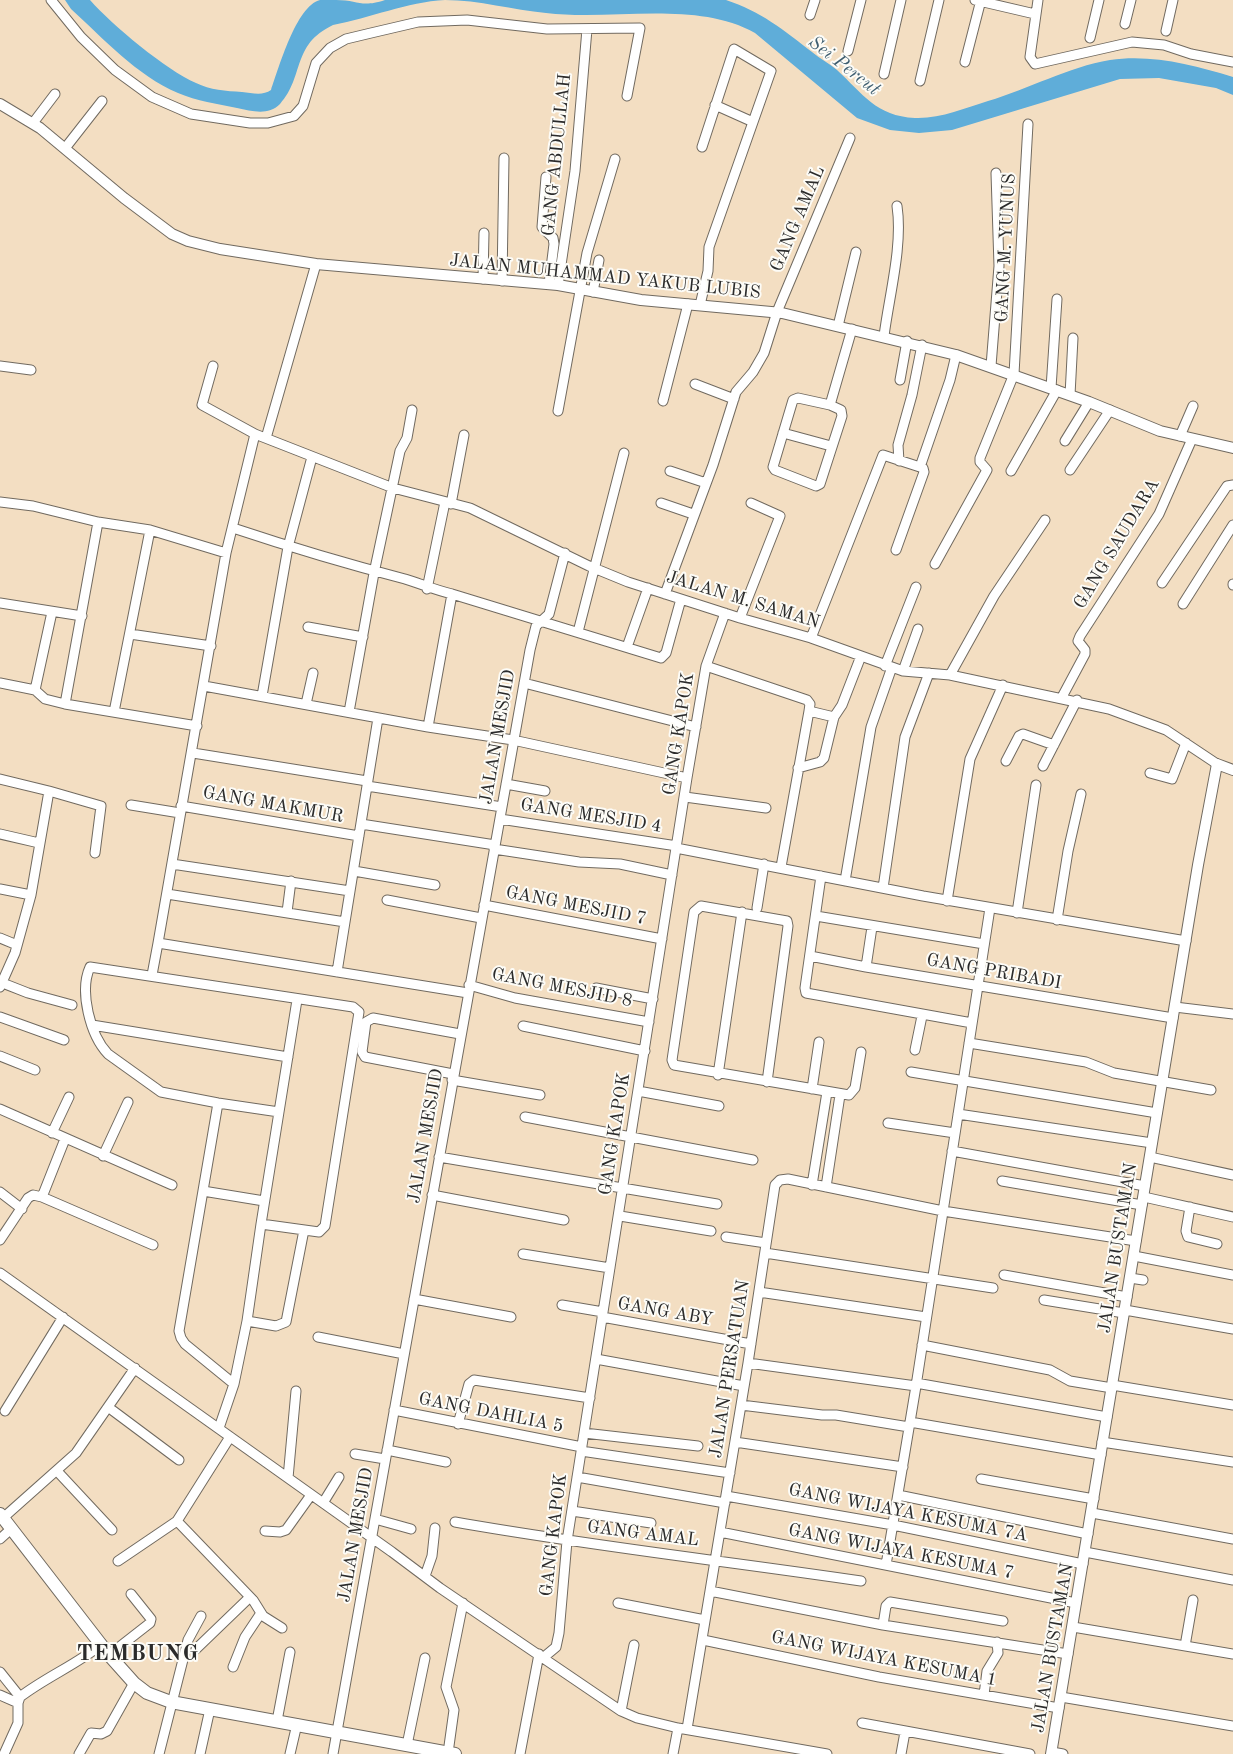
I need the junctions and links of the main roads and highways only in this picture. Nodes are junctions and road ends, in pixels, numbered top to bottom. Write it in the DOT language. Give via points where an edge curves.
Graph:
graph roads {
  1 [pos="0,104"];
  2 [pos="1233,448"];
  3 [pos="1233,770"];
  4 [pos="2,1516"];
  5 [pos="451,1753"];
  6 [pos="1051,1753"];
  1 -- 2 [label="main road, JALAN MUHAMMAD YAKUB LUBIS" via="66,147 124,198 172,234 220,249 316,264 554,285 641,300 777,312 956,355 1160,431"];
  3 -- 6 [label="main road, JALAN BUSTAMAN" via="1217,764"];
  4 -- 5 [label="highway" via="105,1650 147,1693 171,1702"];
}
